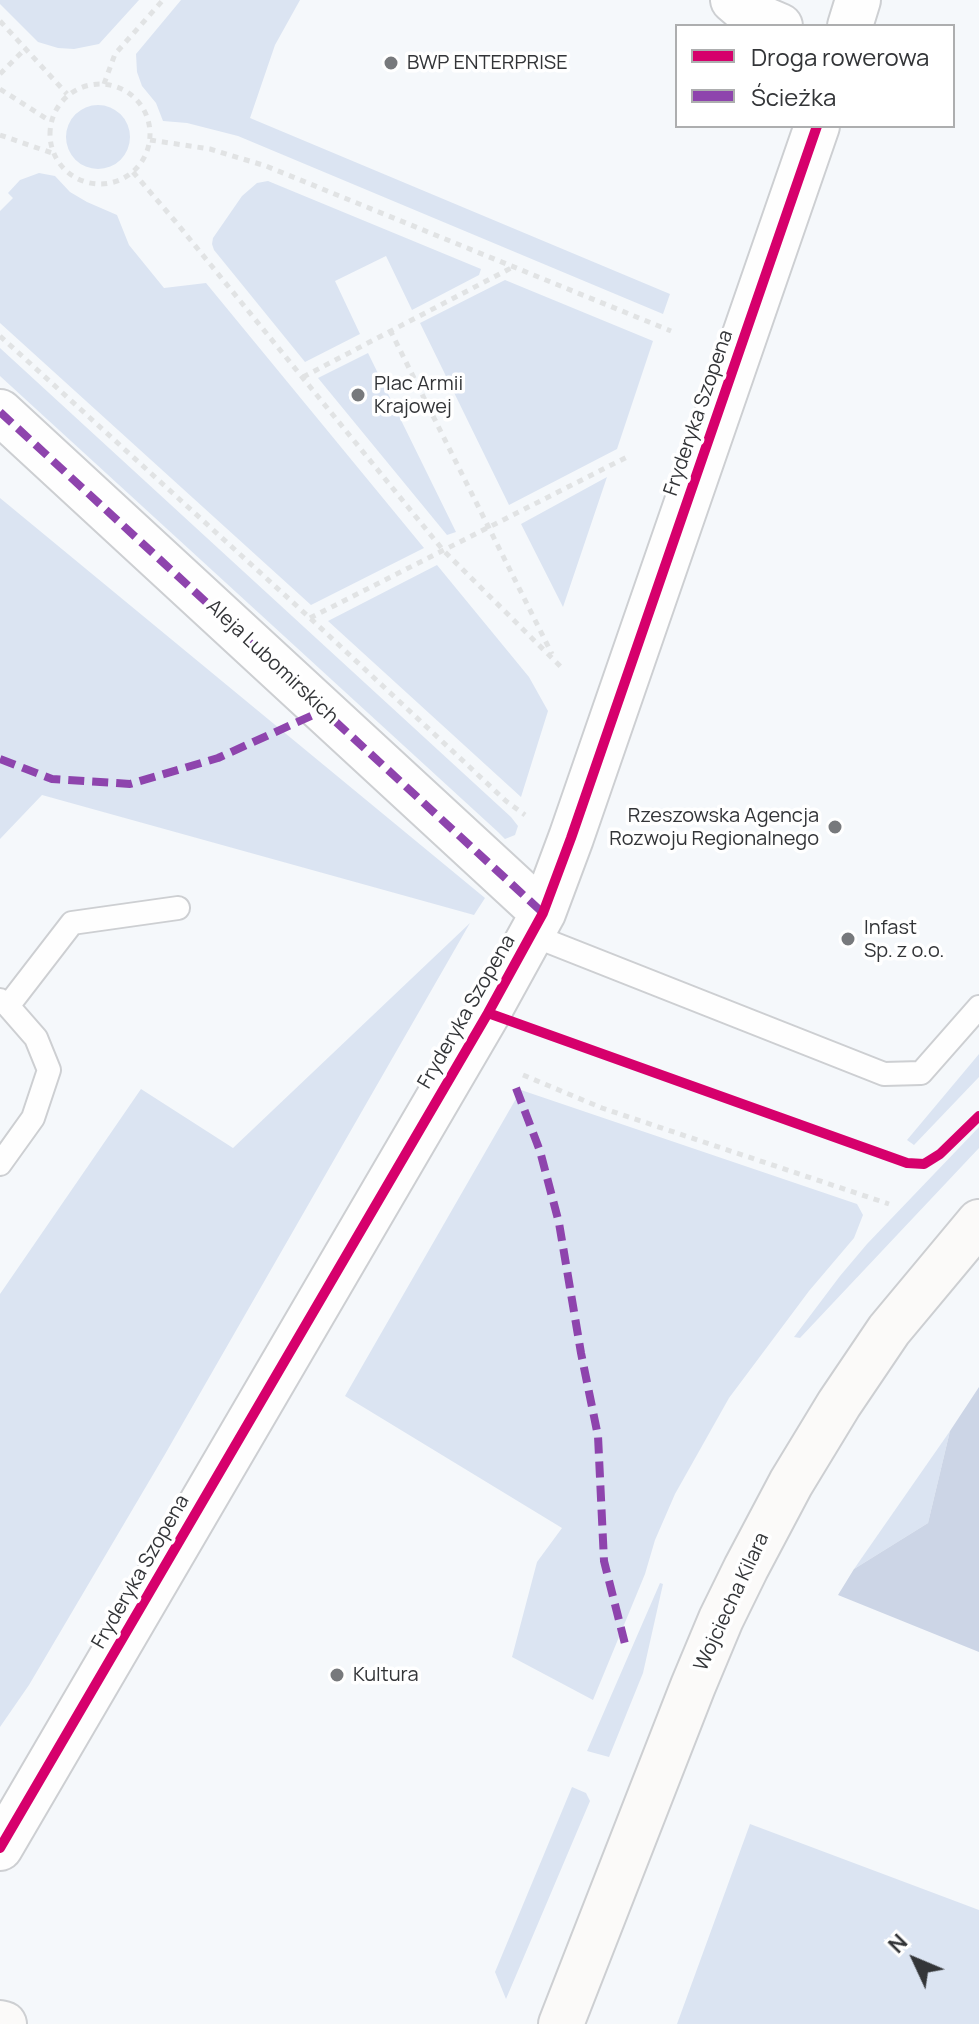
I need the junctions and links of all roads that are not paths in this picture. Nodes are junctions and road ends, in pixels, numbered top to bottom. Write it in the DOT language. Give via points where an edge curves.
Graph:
graph roads {
  1 [pos="733,0"];
  2 [pos="858,0"];
  3 [pos="775,24"];
  4 [pos="851,24"];
  5 [pos="816,128"];
  6 [pos="0,412"];
  7 [pos="178,908"];
  8 [pos="537,924"];
  9 [pos="4,1003"];
  10 [pos="979,1007"];
  11 [pos="0,1164"];
  12 [pos="979,1222"];
  13 [pos="0,1848"];
  14 [pos="561,2024"];
  1 -- 3 [label="street"];
  2 -- 4 [label="street"];
  5 -- 8 [label="street, Fryderyka Szopena" via="576,825"];
  6 -- 8 [label="street, Aleja Lubomirskich"];
  7 -- 9 [label="lane" via="72,923"];
  8 -- 10 [label="lane" via="884,1074 921,1073"];
  8 -- 13 [label="street, Fryderyka Szopena"];
  9 -- 11 [label="lane" via="36,1038 49,1070 33,1118"];
  12 -- 14 [label="main road, Wojciecha Kilara" via="889,1330 839,1404 746,1568 693,1686"];
}
